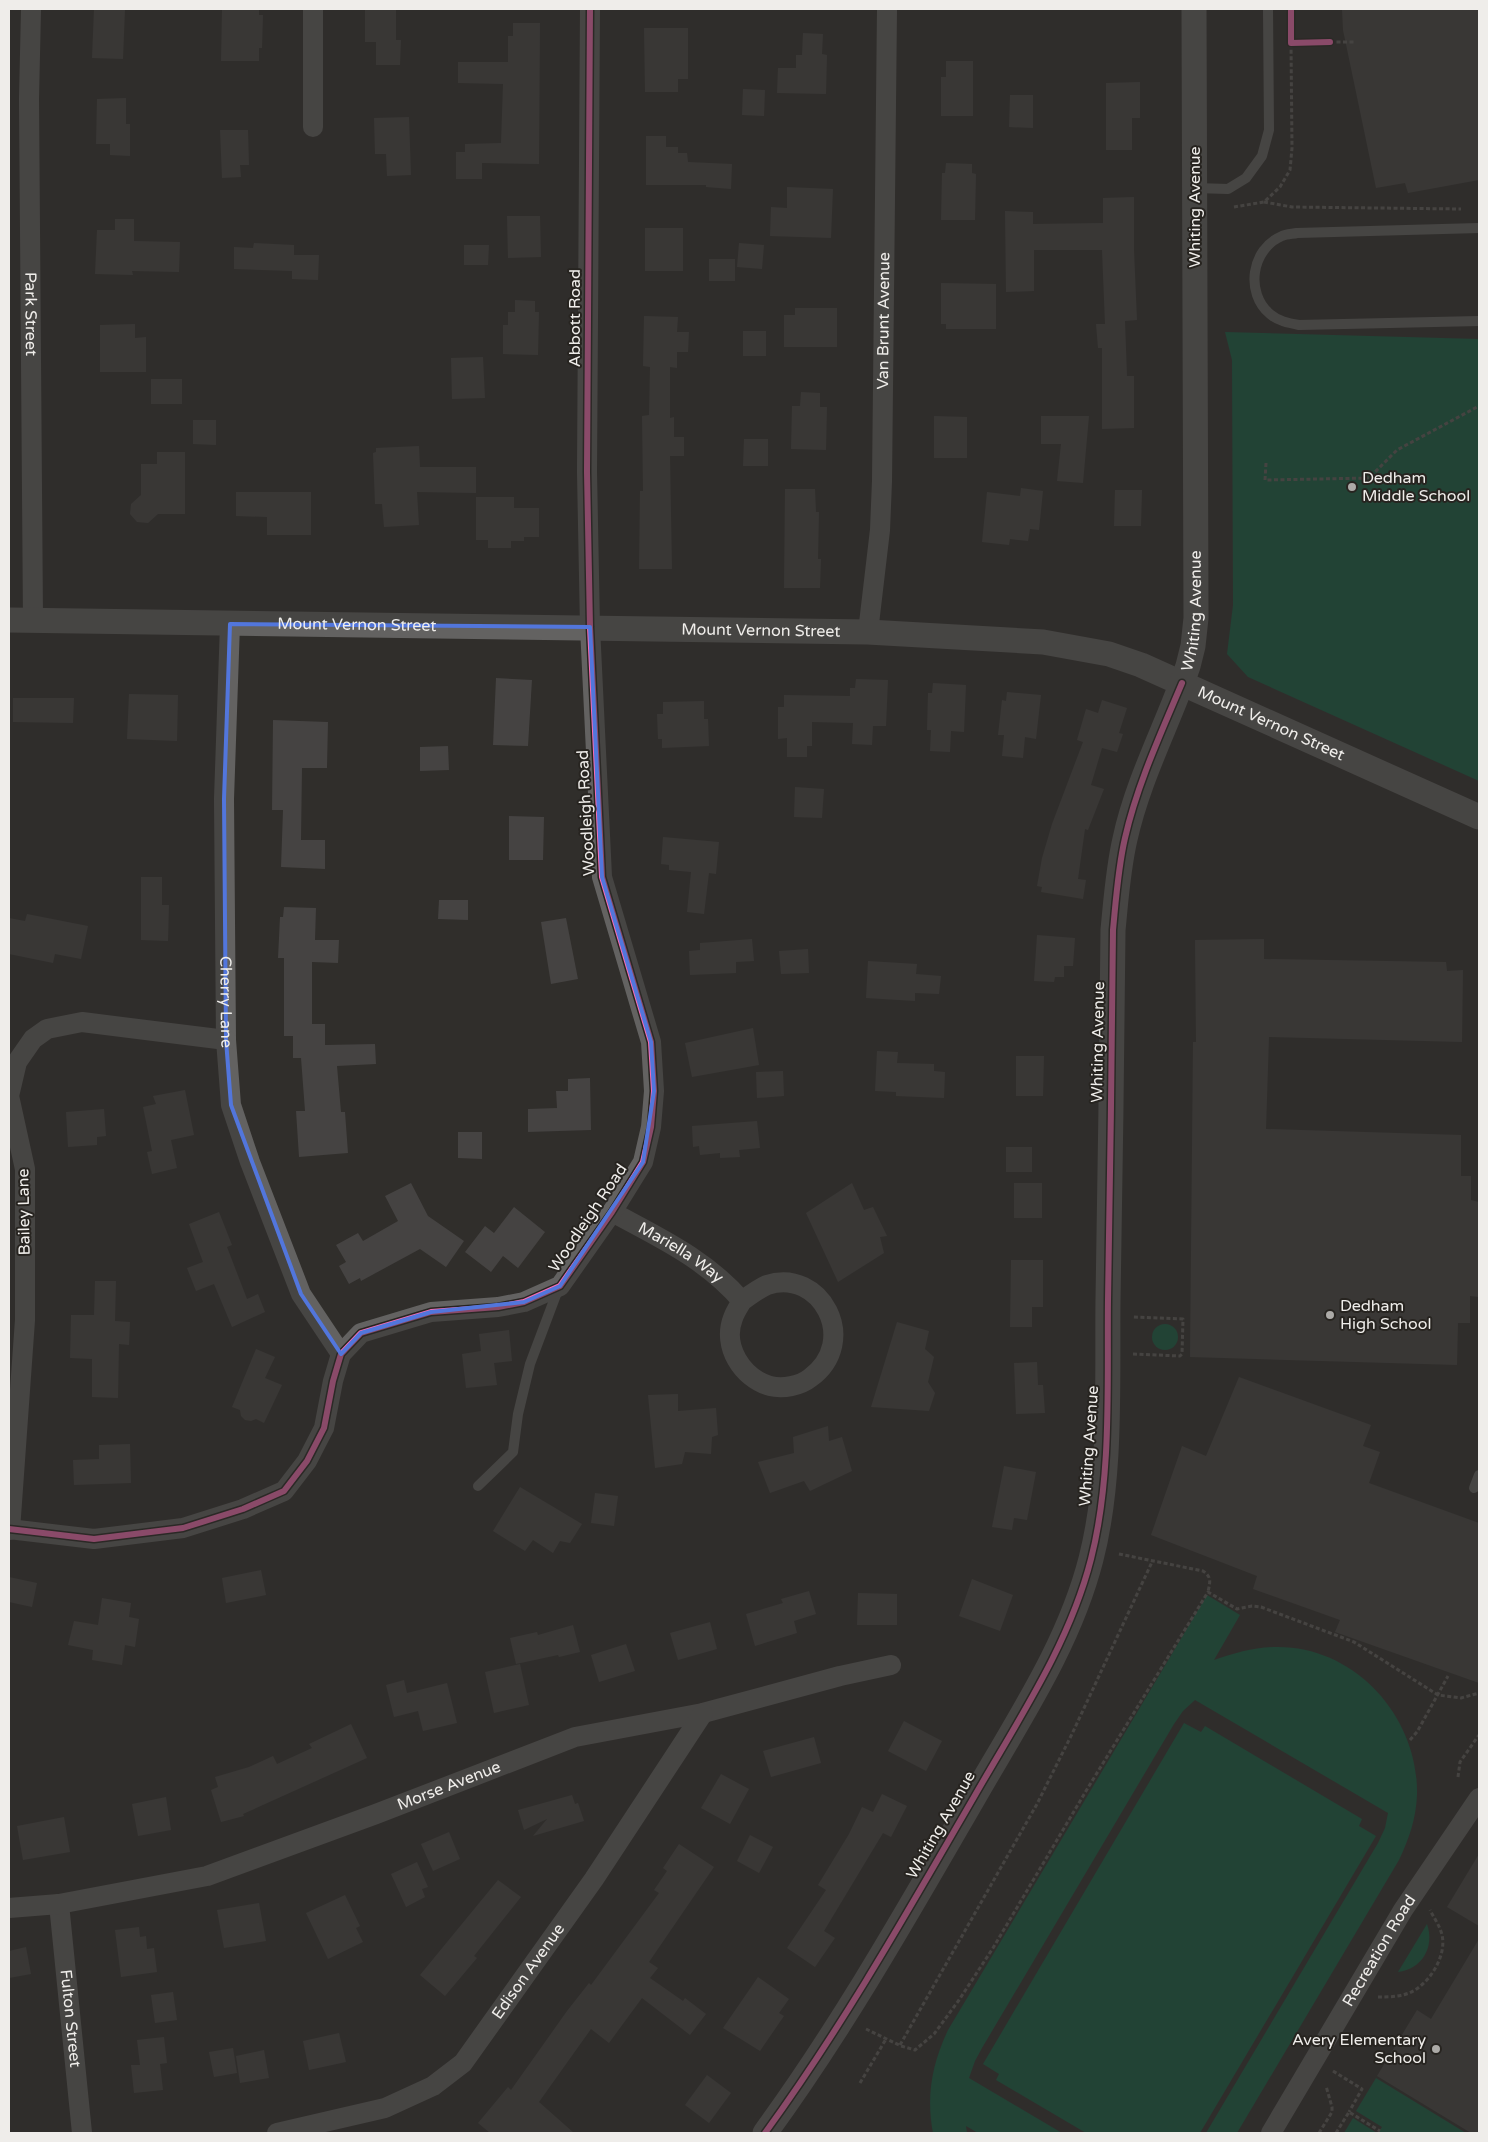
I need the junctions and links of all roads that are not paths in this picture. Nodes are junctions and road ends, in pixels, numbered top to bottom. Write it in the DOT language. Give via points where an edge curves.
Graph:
graph roads {
  1 [pos="32,9"];
  2 [pos="313,9"];
  3 [pos="590,9"];
  4 [pos="887,9"];
  5 [pos="1194,9"];
  6 [pos="1268,9"];
  7 [pos="313,127"];
  8 [pos="1195,188"];
  9 [pos="1479,228"];
  10 [pos="1479,321"];
  11 [pos="9,620"];
  12 [pos="33,620"];
  13 [pos="230,624"];
  14 [pos="590,627"];
  15 [pos="868,632"];
  16 [pos="1182,683"];
  17 [pos="1479,817"];
  18 [pos="226,1040"];
  19 [pos="612,1212"];
  20 [pos="560,1286"];
  21 [pos="742,1301"];
  22 [pos="341,1354"];
  23 [pos="1479,1475"];
  24 [pos="478,1486"];
  25 [pos="1474,1488"];
  26 [pos="10,1530"];
  27 [pos="891,1665"];
  28 [pos="703,1713"];
  29 [pos="1479,1798"];
  30 [pos="59,1904"];
  31 [pos="9,1908"];
  32 [pos="82,2133"];
  33 [pos="277,2133"];
  34 [pos="765,2133"];
  35 [pos="1271,2133"];
  1 -- 12 [label="street, Park Street" via="28,99"];
  2 -- 7 [label="street"];
  3 -- 14 [label="street, Abbott Road" via="587,472"];
  4 -- 15 [label="street, Van Brunt Avenue" via="882,481 880,530"];
  5 -- 8 [label="street, Whiting Avenue"];
  6 -- 8 [label="lane" via="1269,130 1262,156 1246,178 1228,189"];
  8 -- 16 [label="street, Whiting Avenue" via="1196,618 1193,646"];
  9 -- 10 [label="lane" via="1297,232 1268,244 1254,272 1254,287 1260,302 1283,322 1299,325"];
  11 -- 12 [label="street, Mount Vernon Street"];
  12 -- 13 [label="street, Mount Vernon Street"];
  13 -- 14 [label="street, Mount Vernon Street"];
  13 -- 18 [label="street, Cherry Lane" via="224,799"];
  14 -- 15 [label="street, Mount Vernon Street"];
  14 -- 19 [label="street, Woodleigh Road" via="602,877 651,1042 654,1091 651,1127 643,1162"];
  15 -- 16 [label="street, Mount Vernon Street" via="1043,642 1109,654 1141,664"];
  16 -- 17 [label="street, Mount Vernon Street"];
  16 -- 34 [label="street, Whiting Avenue" via="1139,790 1125,838 1117,885 1113,930 1107,1414 1092,1556 1068,1626 1046,1670 889,1943 803,2080"];
  18 -- 22 [label="street, Cherry Lane" via="232,1105 250,1162 301,1294"];
  18 -- 26 [label="street, Bailey Lane" via="82,1022 47,1029 32,1039 17,1062 9,1096 25,1169 25,1320"];
  19 -- 20 [label="street, Woodleigh Road"];
  19 -- 21 [label="street, Mariella Way" via="690,1254 725,1281"];
  20 -- 22 [label="street, Woodleigh Road" via="524,1302 431,1312 361,1333"];
  20 -- 24 [label="lane" via="530,1364 513,1452"];
  21 -- 21 [label="street" via="769,1284 786,1283 802,1287 816,1296 827,1309 833,1325 834,1342 829,1358 819,1372 805,1382 789,1387 771,1386 755,1380 733,1354 730,1336 732,1319"];
  22 -- 26 [label="street, Woodleigh Road" via="324,1428 307,1462 284,1491 242,1509 182,1528 94,1539"];
  23 -- 25 [label="lane"];
  27 -- 28 [label="street, Morse Avenue"];
  28 -- 30 [label="street, Morse Avenue" via="575,1736 207,1876"];
  28 -- 33 [label="street, Edison Avenue" via="594,1879 462,2063 433,2086 385,2108"];
  29 -- 35 [label="street, Recreation Road" via="1404,1910"];
  30 -- 31 [label="street, Morse Avenue"];
  30 -- 32 [label="street, Fulton Street"];
}
